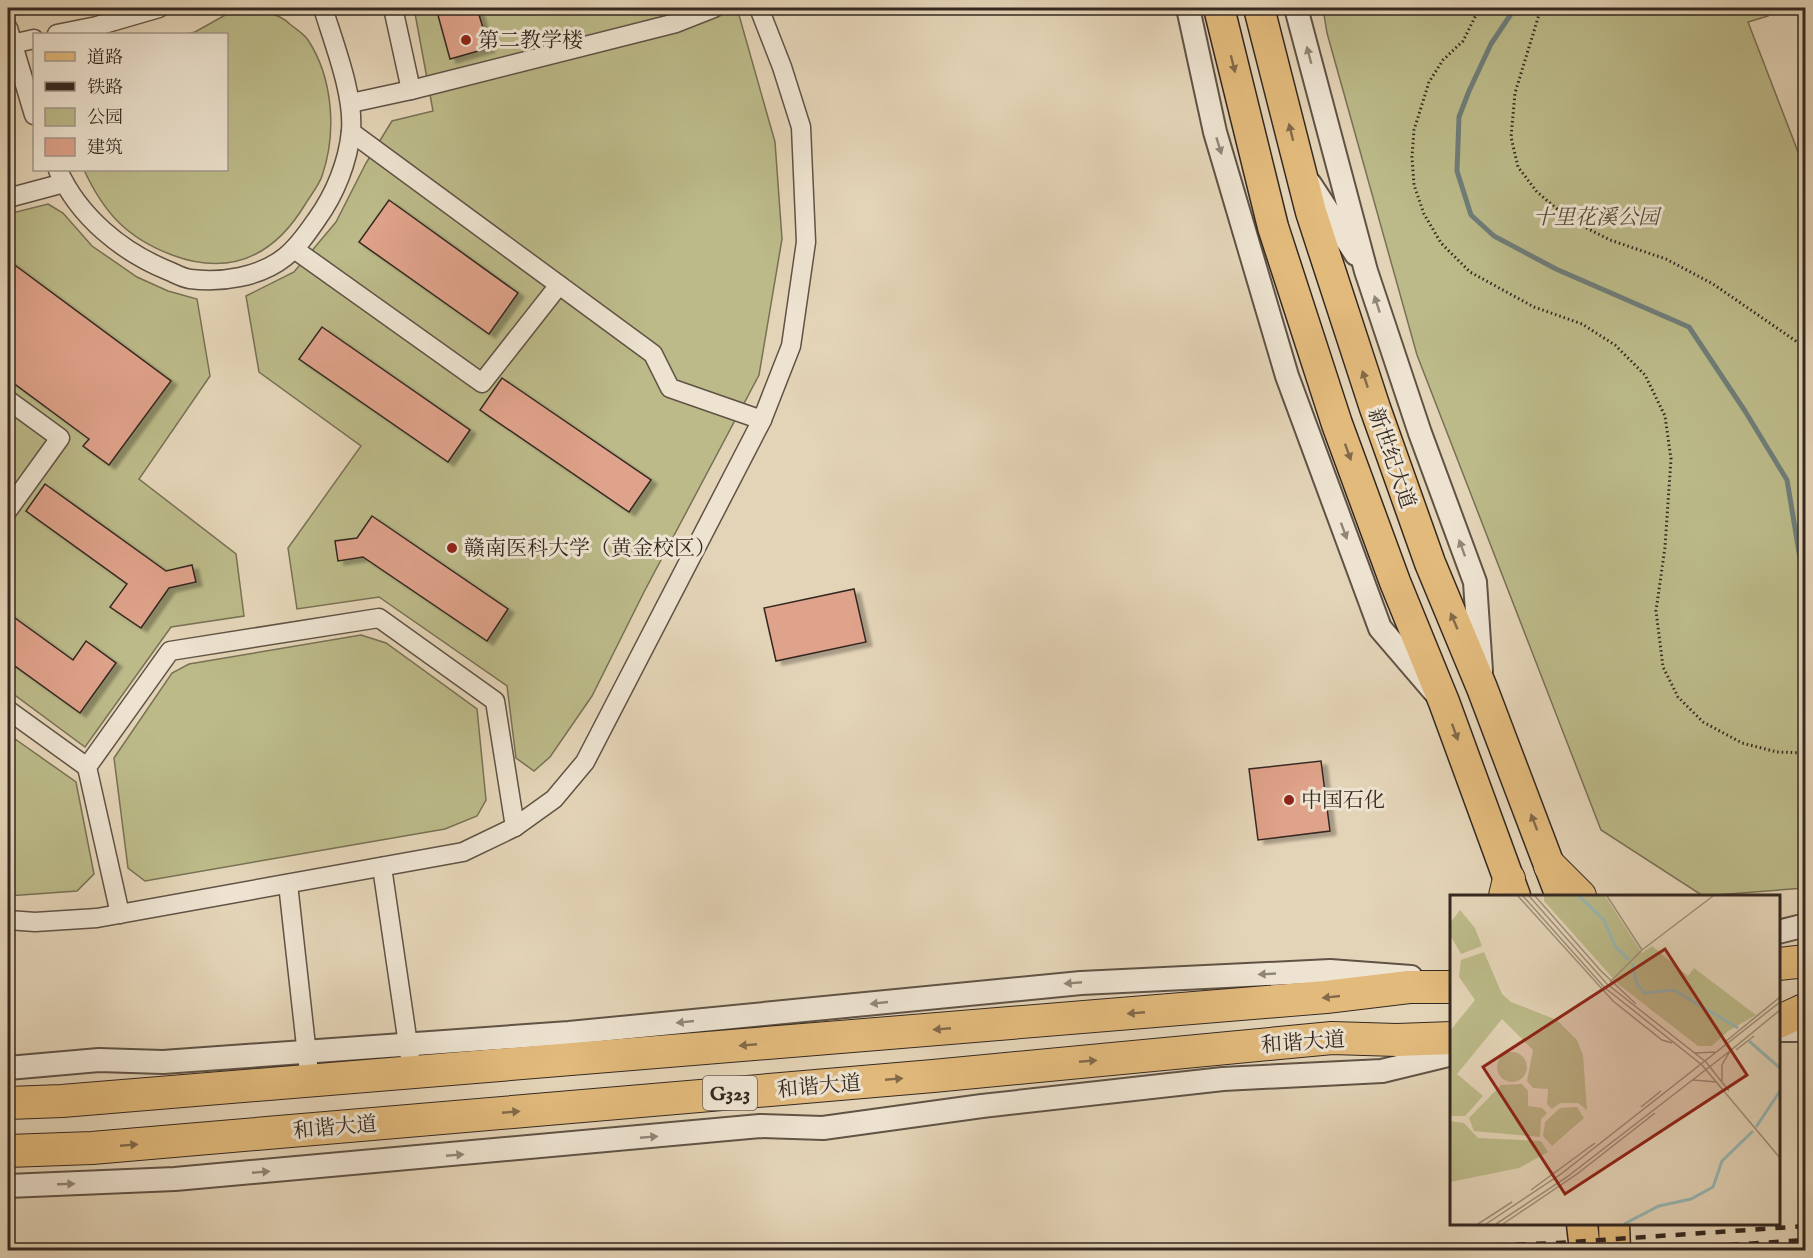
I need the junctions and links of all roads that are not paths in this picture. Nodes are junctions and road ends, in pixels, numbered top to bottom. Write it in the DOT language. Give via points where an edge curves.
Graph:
graph roads {
  1 [pos="159,8"];
  2 [pos="323,8"];
  3 [pos="393,8"];
  4 [pos="714,8"];
  5 [pos="759,8"];
  6 [pos="1188,8"];
  7 [pos="1219,8"];
  8 [pos="1259,8"];
  9 [pos="1296,8"];
  10 [pos="62,33"];
  11 [pos="10,36"];
  12 [pos="33,39"];
  13 [pos="411,90"];
  14 [pos="351,103"];
  15 [pos="33,113"];
  16 [pos="351,132"];
  17 [pos="1301,171"];
  18 [pos="61,176"];
  19 [pos="8,198"];
  20 [pos="294,249"];
  21 [pos="1366,271"];
  22 [pos="1289,279"];
  23 [pos="559,285"];
  24 [pos="1287,376"];
  25 [pos="8,400"];
  26 [pos="762,420"];
  27 [pos="8,510"];
  28 [pos="1482,688"];
  29 [pos="1444,702"];
  30 [pos="8,710"];
  31 [pos="87,767"];
  32 [pos="515,827"];
  33 [pos="1550,866"];
  34 [pos="382,867"];
  35 [pos="288,884"];
  36 [pos="1510,891"];
  37 [pos="1560,895"];
  38 [pos="1578,895"];
  39 [pos="120,914"];
  40 [pos="8,920"];
  41 [pos="1806,925"];
  42 [pos="1780,932"];
  43 [pos="1439,981"];
  44 [pos="1806,1009"];
  45 [pos="1780,1011"];
  46 [pos="1780,1022"];
  47 [pos="1780,1030"];
  48 [pos="1806,1030"];
  49 [pos="1449,1052"];
  50 [pos="410,1059"];
  51 [pos="308,1066"];
  52 [pos="8,1068"];
  53 [pos="8,1103"];
  54 [pos="8,1151"];
  55 [pos="8,1186"];
  56 [pos="1582,1225"];
  57 [pos="1614,1225"];
  58 [pos="1585,1251"];
  59 [pos="1615,1251"];
  1 -- 10 [label="street"];
  2 -- 14 [label="street"];
  3 -- 13 [label="street"];
  4 -- 13 [label="street" via="676,23"];
  5 -- 26 [label="street" via="801,127 806,242 791,346"];
  6 -- 24 [label="street, one-way" via="1215,132"];
  7 -- 22 [label="main road, 新世纪大道, one-way"];
  17 -- 8 [label="main road, 新世纪大道, one-way"];
  21 -- 9 [label="street, one-way"];
  11 -- 12 [label="street"];
  11 -- 15 [label="street"];
  13 -- 14 [label="street"];
  14 -- 16 [label="street"];
  16 -- 20 [label="street" via="341,176 323,210"];
  16 -- 23 [label="street"];
  17 -- 21 [label="street"];
  28 -- 17 [label="main road, 新世纪大道, one-way" via="1430,564 1375,408"];
  18 -- 19 [label="street"];
  18 -- 20 [label="street" via="93,221 118,243 147,262 189,279 241,277 265,269"];
  20 -- 23 [label="street" via="483,383"];
  28 -- 21 [label="street, one-way" via="1475,582"];
  22 -- 24 [label="street"];
  22 -- 29 [label="main road, 新世纪大道, one-way" via="1337,424"];
  23 -- 26 [label="street" via="653,354 670,388"];
  24 -- 29 [label="street, one-way" via="1380,628"];
  25 -- 27 [label="street" via="60,438"];
  26 -- 32 [label="street" via="585,762 554,799"];
  33 -- 28 [label="main road, 新世纪大道, one-way"];
  29 -- 36 [label="main road, 新世纪大道, one-way"];
  30 -- 31 [label="street"];
  31 -- 32 [label="street" via="170,651 379,618 495,700"];
  31 -- 39 [label="street"];
  32 -- 34 [label="street" via="463,852"];
  33 -- 37 [label="main road, 新世纪大道"];
  33 -- 38 [label="highway"];
  34 -- 35 [label="street"];
  34 -- 50 [label="street"];
  35 -- 39 [label="street"];
  35 -- 51 [label="street"];
  39 -- 40 [label="street" via="45,922"];
  41 -- 42 [label="street"];
  43 -- 50 [label="highway, 和谐大道 / G323, one-way" via="1314,998"];
  44 -- 45 [label="highway"];
  44 -- 46 [label="highway"];
  47 -- 48 [label="street"];
  54 -- 49 [label="highway, 和谐大道 / G323, one-way" via="92,1148 1332,1038 1397,1040"];
  55 -- 49 [label="street, one-way" via="175,1179 760,1126 823,1128 1223,1079 1382,1071"];
  50 -- 51 [label="highway, 和谐大道 / G323"];
  51 -- 52 [label="street" via="99,1060"];
  51 -- 53 [label="highway, 和谐大道 / G323" via="62,1101"];
  56 -- 58 [label="main road"];
  57 -- 59 [label="main road"];
}
